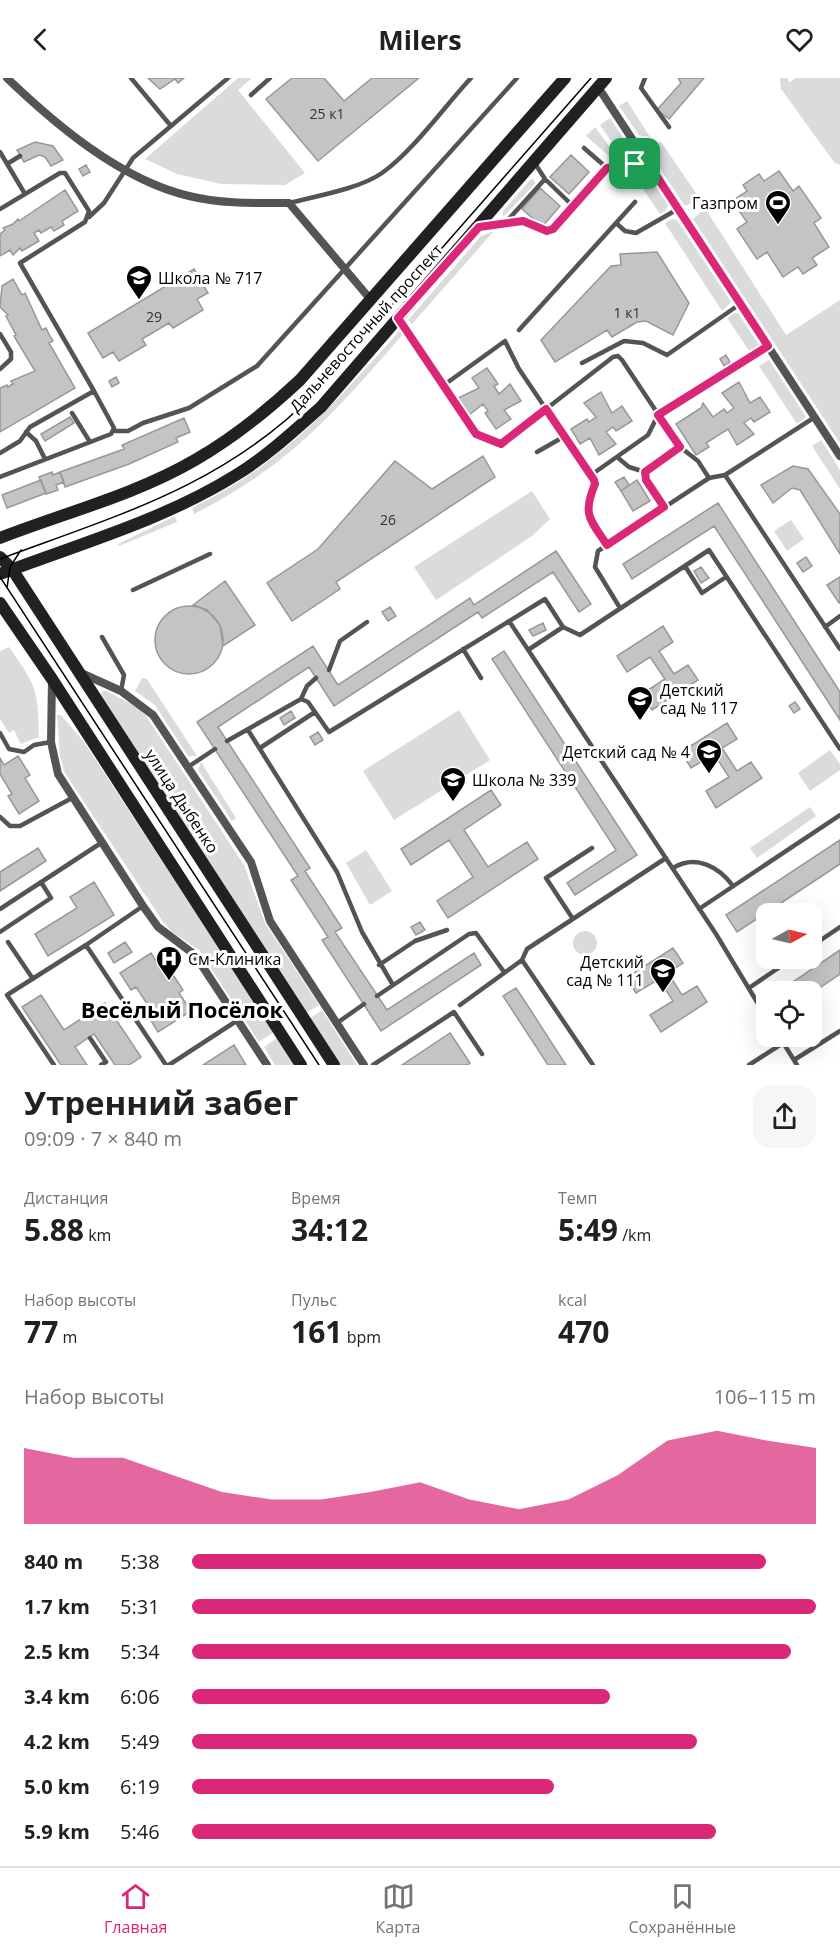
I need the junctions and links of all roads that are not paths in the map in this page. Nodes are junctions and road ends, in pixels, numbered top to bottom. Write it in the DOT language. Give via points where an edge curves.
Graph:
graph roads {
  1 [pos="7,78"];
  2 [pos="131,78"];
  3 [pos="228,78"];
  4 [pos="270,78"];
  5 [pos="471,78"];
  6 [pos="518,78"];
  7 [pos="565,78"];
  8 [pos="645,78"];
  9 [pos="602,83"];
  10 [pos="251,95"];
  11 [pos="171,126"];
  12 [pos="669,127"];
  13 [pos="584,148"];
  14 [pos="0,152"];
  15 [pos="20,156"];
  16 [pos="534,162"];
  17 [pos="7,164"];
  18 [pos="650,166"];
  19 [pos="607,168"];
  20 [pos="126,169"];
  21 [pos="544,179"];
  22 [pos="25,194"];
  23 [pos="635,202"];
  24 [pos="289,203"];
  25 [pos="573,206"];
  26 [pos="0,209"];
  27 [pos="678,209"];
  28 [pos="89,217"];
  29 [pos="507,222"];
  30 [pos="616,223"];
  31 [pos="479,227"];
  32 [pos="346,269"];
  33 [pos="371,300"];
  34 [pos="740,304"];
  35 [pos="398,318"];
  36 [pos="519,330"];
  37 [pos="0,334"];
  38 [pos="768,346"];
  39 [pos="582,363"];
  40 [pos="0,369"];
  41 [pos="444,385"];
  42 [pos="94,391"];
  43 [pos="546,409"];
  44 [pos="72,413"];
  45 [pos="658,415"];
  46 [pos="815,417"];
  47 [pos="114,431"];
  48 [pos="26,432"];
  49 [pos="565,436"];
  50 [pos="90,442"];
  51 [pos="680,447"];
  52 [pos="537,452"];
  53 [pos="0,453"];
  54 [pos="840,456"];
  55 [pos="617,457"];
  56 [pos="45,459"];
  57 [pos="645,472"];
  58 [pos="591,475"];
  59 [pos="725,476"];
  60 [pos="0,477"];
  61 [pos="709,478"];
  62 [pos="664,507"];
  63 [pos="0,538"];
  64 [pos="607,545"];
  65 [pos="210,554"];
  66 [pos="0,557"];
  67 [pos="685,566"];
  68 [pos="12,569"];
  69 [pos="0,574"];
  70 [pos="726,577"];
  71 [pos="133,590"];
  72 [pos="0,603"];
  73 [pos="620,608"];
  74 [pos="840,616"];
  75 [pos="509,621"];
  76 [pos="367,622"];
  77 [pos="563,627"];
  78 [pos="825,627"];
  79 [pos="102,637"];
  80 [pos="463,649"];
  81 [pos="840,649"];
  82 [pos="528,650"];
  83 [pos="329,670"];
  84 [pos="79,671"];
  85 [pos="316,678"];
  86 [pos="481,678"];
  87 [pos="52,679"];
  88 [pos="121,692"];
  89 [pos="301,699"];
  90 [pos="315,712"];
  91 [pos="249,730"];
  92 [pos="0,733"];
  93 [pos="227,741"];
  94 [pos="51,742"];
  95 [pos="260,748"];
  96 [pos="215,749"];
  97 [pos="840,749"];
  98 [pos="188,767"];
  99 [pos="72,798"];
  100 [pos="840,815"];
  101 [pos="0,817"];
  102 [pos="101,843"];
  103 [pos="592,848"];
  104 [pos="666,858"];
  105 [pos="673,868"];
  106 [pos="41,882"];
  107 [pos="733,886"];
  108 [pos="143,906"];
  109 [pos="0,909"];
  110 [pos="699,909"];
  111 [pos="573,919"];
  112 [pos="840,927"];
  113 [pos="447,930"];
  114 [pos="0,932"];
  115 [pos="822,939"];
  116 [pos="8,942"];
  117 [pos="86,945"];
  118 [pos="522,960"];
  119 [pos="379,965"];
  120 [pos="777,969"];
  121 [pos="504,972"];
  122 [pos="33,979"];
  123 [pos="393,985"];
  124 [pos="749,988"];
  125 [pos="0,992"];
  126 [pos="7,996"];
  127 [pos="377,996"];
  128 [pos="756,1000"];
  129 [pos="364,1004"];
  130 [pos="460,1005"];
  131 [pos="238,1020"];
  132 [pos="337,1023"];
  133 [pos="840,1031"];
  134 [pos="90,1038"];
  135 [pos="777,1047"];
  136 [pos="786,1047"];
  137 [pos="482,1054"];
  138 [pos="796,1063"];
  139 [pos="54,1065"];
  140 [pos="101,1065"];
  141 [pos="167,1065"];
  142 [pos="267,1065"];
  143 [pos="301,1065"];
  144 [pos="334,1065"];
  145 [pos="364,1065"];
  146 [pos="373,1065"];
  147 [pos="593,1065"];
  148 [pos="749,1065"];
  1 -- 20 [label="street" via="80,141"];
  2 -- 11 [label="lane"];
  3 -- 11 [label="lane"];
  4 -- 10 [label="lane"];
  5 -- 24 [label="lane" via="381,173"];
  6 -- 32 [label="lane"];
  7 -- 33 [label="main road, Дальневосточный проспект"];
  8 -- 12 [label="lane" via="641,88"];
  9 -- 16 [label="main road, Дальневосточный проспект"];
  9 -- 18 [label="street"];
  11 -- 20 [label="lane"];
  13 -- 19 [label="lane"];
  14 -- 17 [label="lane"];
  15 -- 17 [label="lane"];
  16 -- 21 [label="lane"];
  16 -- 31 [label="main road, Дальневосточный проспект"];
  17 -- 22 [label="lane"];
  18 -- 19 [label="lane"];
  18 -- 27 [label="street"];
  19 -- 25 [label="lane"];
  20 -- 24 [label="street" via="188,196 228,203"];
  20 -- 28 [label="lane" via="105,203"];
  21 -- 25 [label="lane"];
  21 -- 29 [label="lane"];
  22 -- 26 [label="lane"];
  22 -- 28 [label="lane" via="65,173"];
  23 -- 30 [label="lane"];
  24 -- 32 [label="street"];
  25 -- 29 [label="lane" via="547,231 523,221"];
  27 -- 30 [label="lane" via="636,233 624,231"];
  27 -- 34 [label="street"];
  28 -- 42 [label="lane" via="20,263"];
  29 -- 31 [label="lane"];
  30 -- 36 [label="lane"];
  31 -- 35 [label="main road, Дальневосточный проспект"];
  32 -- 33 [label="street"];
  32 -- 47 [label="lane" via="257,366 189,408 128,431"];
  33 -- 63 [label="main road, Дальневосточный проспект" via="300,380 266,411 194,461 132,489"];
  34 -- 38 [label="street"];
  34 -- 39 [label="lane" via="667,355 643,343 624,341"];
  35 -- 41 [label="lane"];
  35 -- 68 [label="main road, Дальневосточный проспект" via="321,407 236,475 182,504"];
  37 -- 40 [label="lane" via="11,359"];
  38 -- 45 [label="lane"];
  38 -- 46 [label="street"];
  41 -- 43 [label="lane" via="476,434 501,444"];
  41 -- 43 [label="lane" via="505,341"];
  42 -- 47 [label="lane"];
  42 -- 48 [label="lane"];
  43 -- 45 [label="lane" via="618,356"];
  43 -- 49 [label="lane"];
  44 -- 50 [label="lane"];
  45 -- 51 [label="lane"];
  45 -- 55 [label="lane" via="648,435"];
  46 -- 54 [label="street"];
  46 -- 59 [label="lane"];
  47 -- 50 [label="lane"];
  48 -- 53 [label="lane" via="20,441"];
  48 -- 56 [label="lane"];
  49 -- 52 [label="lane"];
  49 -- 58 [label="lane"];
  50 -- 56 [label="lane"];
  51 -- 57 [label="lane"];
  51 -- 61 [label="lane" via="698,461"];
  55 -- 57 [label="lane" via="629,468"];
  55 -- 58 [label="lane"];
  56 -- 60 [label="lane"];
  57 -- 62 [label="lane"];
  58 -- 64 [label="lane" via="595,484 587,505 591,521"];
  59 -- 61 [label="lane"];
  59 -- 78 [label="lane"];
  61 -- 62 [label="lane"];
  62 -- 64 [label="lane"];
  64 -- 73 [label="lane" via="598,551 595,567"];
  65 -- 71 [label="lane"];
  66 -- 68 [label="main road, улица Дыбенко"];
  67 -- 70 [label="lane" via="702,593"];
  67 -- 70 [label="lane" via="709,550"];
  67 -- 73 [label="lane"];
  68 -- 69 [label="main road, Дальневосточный проспект"];
  68 -- 84 [label="main road, улица Дыбенко"];
  70 -- 97 [label="lane"];
  72 -- 87 [label="main road"];
  73 -- 77 [label="lane" via="580,635"];
  74 -- 78 [label="lane"];
  75 -- 77 [label="lane" via="545,599"];
  75 -- 80 [label="lane"];
  75 -- 82 [label="lane"];
  76 -- 83 [label="lane" via="340,641"];
  77 -- 82 [label="lane"];
  78 -- 81 [label="lane"];
  79 -- 88 [label="lane" via="124,675"];
  80 -- 86 [label="lane"];
  80 -- 90 [label="lane" via="328,732"];
  82 -- 104 [label="lane"];
  84 -- 88 [label="street"];
  84 -- 144 [label="main road, улица Дыбенко"];
  85 -- 89 [label="lane"];
  87 -- 94 [label="street"];
  87 -- 143 [label="main road"];
  88 -- 98 [label="street" via="148,709"];
  89 -- 90 [label="lane"];
  89 -- 91 [label="lane"];
  90 -- 95 [label="lane"];
  91 -- 93 [label="lane"];
  91 -- 95 [label="lane"];
  92 -- 94 [label="lane" via="9,749 24,752 34,745"];
  94 -- 99 [label="street" via="58,774"];
  95 -- 119 [label="lane" via="337,872"];
  96 -- 98 [label="lane"];
  98 -- 132 [label="street" via="251,862 270,921"];
  99 -- 101 [label="lane" via="20,826 10,826"];
  99 -- 102 [label="street"];
  100 -- 107 [label="lane"];
  102 -- 106 [label="lane"];
  102 -- 108 [label="street"];
  103 -- 111 [label="lane" via="546,878"];
  104 -- 105 [label="lane"];
  104 -- 111 [label="lane"];
  105 -- 107 [label="lane" via="707,864"];
  105 -- 110 [label="lane"];
  106 -- 109 [label="lane"];
  106 -- 114 [label="lane" via="51,898"];
  107 -- 110 [label="lane"];
  108 -- 117 [label="lane"];
  108 -- 131 [label="street" via="158,927 195,954"];
  110 -- 124 [label="lane"];
  111 -- 118 [label="lane" via="526,949"];
  112 -- 115 [label="lane"];
  113 -- 119 [label="lane" via="415,941"];
  116 -- 122 [label="lane"];
  117 -- 122 [label="lane"];
  117 -- 141 [label="lane"];
  118 -- 121 [label="lane"];
  118 -- 147 [label="lane"];
  119 -- 123 [label="lane"];
  120 -- 124 [label="lane"];
  121 -- 123 [label="lane" via="476,933"];
  121 -- 130 [label="lane"];
  122 -- 126 [label="lane"];
  123 -- 127 [label="lane"];
  124 -- 128 [label="lane"];
  125 -- 126 [label="lane"];
  126 -- 139 [label="lane"];
  129 -- 132 [label="lane"];
  131 -- 141 [label="lane"];
  131 -- 142 [label="street"];
  132 -- 145 [label="street"];
  133 -- 138 [label="lane"];
  134 -- 140 [label="lane" via="106,1062"];
  135 -- 148 [label="lane"];
  136 -- 138 [label="lane"];
  137 -- 146 [label="lane" via="454,1012"];
}
